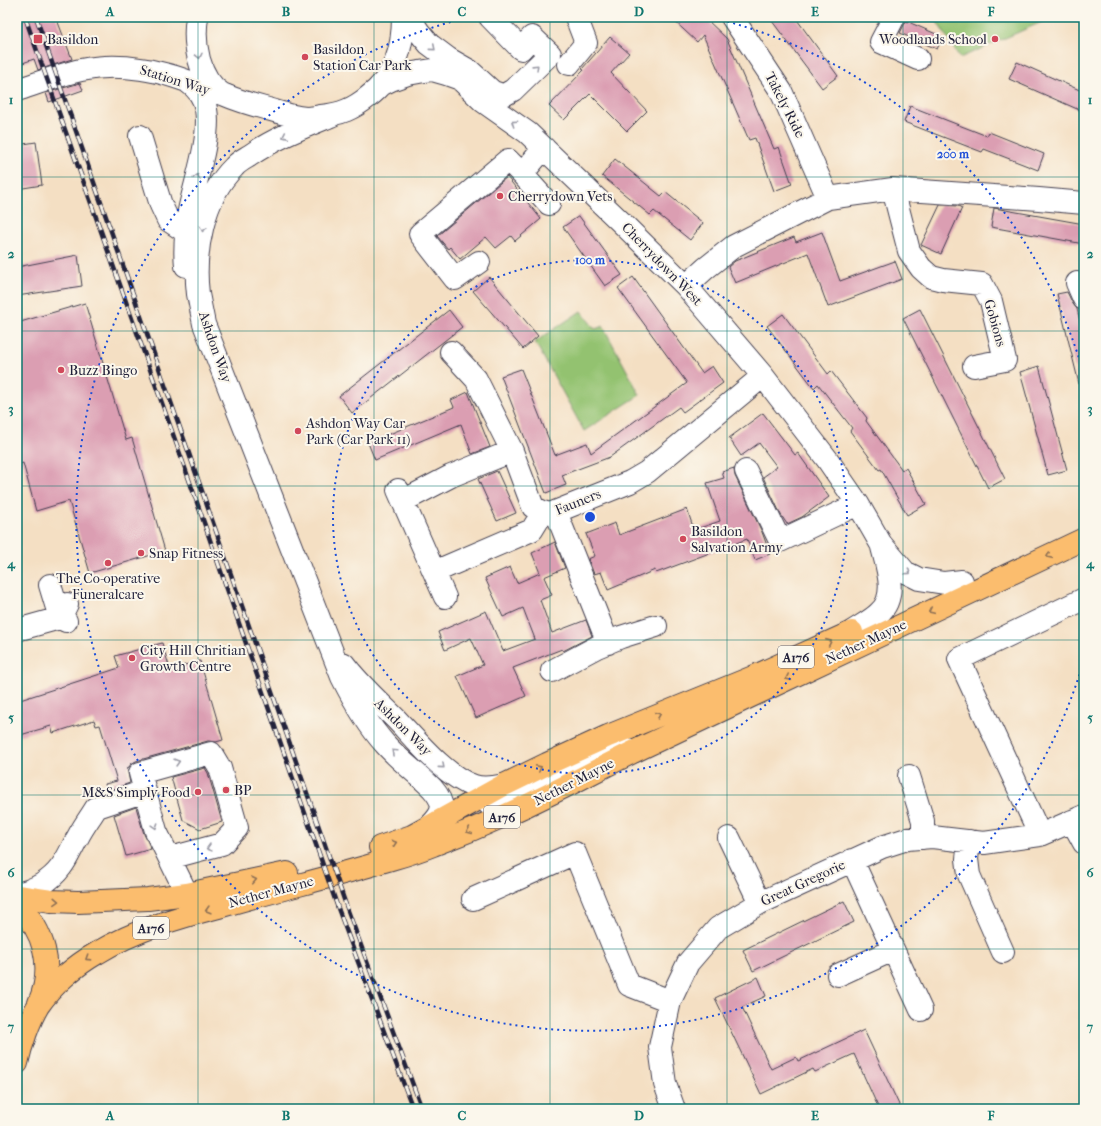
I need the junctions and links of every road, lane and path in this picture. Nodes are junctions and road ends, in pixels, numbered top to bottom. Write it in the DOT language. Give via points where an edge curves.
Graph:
graph roads {
  1 [pos="197,17"];
  2 [pos="403,17"];
  3 [pos="409,17"];
  4 [pos="490,17"];
  5 [pos="576,17"];
  6 [pos="732,17"];
  7 [pos="894,17"];
  8 [pos="918,59"];
  9 [pos="570,64"];
  10 [pos="187,81"];
  11 [pos="381,85"];
  12 [pos="17,90"];
  13 [pos="224,95"];
  14 [pos="333,115"];
  15 [pos="140,136"];
  16 [pos="544,148"];
  17 [pos="522,174"];
  18 [pos="893,189"];
  19 [pos="828,198"];
  20 [pos="549,204"];
  21 [pos="1084,204"];
  22 [pos="186,232"];
  23 [pos="479,262"];
  24 [pos="686,286"];
  25 [pos="204,324"];
  26 [pos="451,352"];
  27 [pos="974,366"];
  28 [pos="763,376"];
  29 [pos="512,451"];
  30 [pos="746,471"];
  31 [pos="858,504"];
  32 [pos="549,512"];
  33 [pos="1084,523"];
  34 [pos="1084,539"];
  35 [pos="881,544"];
  36 [pos="434,572"];
  37 [pos="962,581"];
  38 [pos="50,585"];
  39 [pos="445,597"];
  40 [pos="1084,599"];
  41 [pos="656,626"];
  42 [pos="17,630"];
  43 [pos="853,631"];
  44 [pos="324,632"];
  45 [pos="608,643"];
  46 [pos="552,671"];
  47 [pos="643,747"];
  48 [pos="909,776"];
  49 [pos="504,785"];
  50 [pos="432,788"];
  51 [pos="145,791"];
  52 [pos="463,808"];
  53 [pos="1078,819"];
  54 [pos="431,825"];
  55 [pos="1040,835"];
  56 [pos="728,838"];
  57 [pos="923,838"];
  58 [pos="969,841"];
  59 [pos="1084,843"];
  60 [pos="170,858"];
  61 [pos="852,860"];
  62 [pos="187,894"];
  63 [pos="17,895"];
  64 [pos="473,900"];
  65 [pos="17,903"];
  66 [pos="760,903"];
  67 [pos="893,950"];
  68 [pos="1003,952"];
  69 [pos="838,975"];
  70 [pos="670,1001"];
  71 [pos="38,1006"];
  72 [pos="921,1010"];
  73 [pos="17,1029"];
  74 [pos="17,1063"];
  75 [pos="674,1109"];
  1 -- 13 [label="street, one-way" via="196,42 200,61 210,84"];
  2 -- 11 [label="street" via="399,54"];
  3 -- 4 [label="street, one-way" via="428,44 470,71 493,92 502,95 513,90 550,54 532,37 521,48"];
  5 -- 9 [label="street" via="586,43"];
  6 -- 19 [label="street, Takely Ride" via="781,91"];
  7 -- 8 [label="street" via="882,42"];
  10 -- 12 [label="street, Station Way" via="118,66 81,70"];
  10 -- 13 [label="street, Station Way"];
  22 -- 10 [label="street, one-way" via="205,144 207,117 203,98"];
  11 -- 14 [label="street" via="360,103"];
  16 -- 11 [label="street, Cherrydown West, one-way" via="528,133 484,102 460,79 432,70 408,74"];
  13 -- 14 [label="street, Station Way" via="291,116 308,118"];
  14 -- 25 [label="street, Ashdon Way, one-way" via="258,150 224,177 208,207 199,249 198,294"];
  15 -- 22 [label="street" via="168,220"];
  16 -- 17 [label="street"];
  16 -- 24 [label="street, Cherrydown West"];
  17 -- 20 [label="street"];
  17 -- 23 [label="street" via="508,160 420,234 455,279"];
  18 -- 19 [label="street"];
  18 -- 21 [label="street"];
  18 -- 27 [label="street, Gobions" via="909,251 922,268 931,277 982,284 991,301 1005,360"];
  19 -- 24 [label="street" via="734,246"];
  22 -- 25 [label="street" via="185,254 190,288"];
  24 -- 28 [label="street, Cherrydown West"];
  25 -- 44 [label="street, Ashdon Way"];
  26 -- 29 [label="street, Fauners" via="476,379"];
  28 -- 31 [label="street, Cherrydown West"];
  28 -- 32 [label="street, Fauners" via="647,472 630,482"];
  29 -- 32 [label="street, Fauners" via="533,506"];
  29 -- 36 [label="street" via="400,496"];
  30 -- 31 [label="street" via="780,541"];
  31 -- 35 [label="street, Cherrydown West"];
  32 -- 36 [label="street" via="532,530"];
  32 -- 45 [label="street"];
  33 -- 37 [label="main road, Nether Mayne / A176"];
  34 -- 47 [label="main road, Nether Mayne / A176, one-way"];
  35 -- 37 [label="street, Cherrydown West, one-way" via="905,572 919,579 944,583"];
  35 -- 43 [label="street, Cherrydown West" via="890,588 888,602 880,612"];
  36 -- 39 [label="street"];
  37 -- 43 [label="main road, Nether Mayne / A176"];
  38 -- 42 [label="street" via="67,616"];
  40 -- 55 [label="street" via="959,660"];
  41 -- 45 [label="street"];
  49 -- 43 [label="main road, Nether Mayne / A176, one-way" via="608,736 753,677"];
  44 -- 49 [label="street, Ashdon Way, one-way" via="349,671 451,773 475,786"];
  50 -- 44 [label="street, Ashdon Way, one-way" via="386,745 355,704"];
  45 -- 46 [label="street"];
  47 -- 52 [label="street" via="591,759 509,798 479,807"];
  47 -- 71 [label="main road, Nether Mayne / A176, one-way" via="496,820 430,846 204,911 134,934 80,963 64,976"];
  48 -- 57 [label="street" via="923,821"];
  49 -- 52 [label="main road, Nether Mayne / A176"];
  50 -- 52 [label="street, Ashdon Way"];
  50 -- 54 [label="street, Ashdon Way" via="438,794 442,808 440,815"];
  51 -- 60 [label="street, one-way" via="156,831"];
  51 -- 60 [label="street, one-way" via="140,773 211,753 220,768 237,828 222,844"];
  51 -- 63 [label="street" via="96,808 57,872 39,886"];
  52 -- 54 [label="main road, Nether Mayne / A176"];
  53 -- 55 [label="street, Great Gregorie"];
  53 -- 59 [label="street"];
  62 -- 54 [label="main road, Nether Mayne / A176, one-way" via="284,874 356,855 412,836"];
  55 -- 58 [label="street, Great Gregorie" via="984,843"];
  56 -- 66 [label="street"];
  57 -- 58 [label="street, Great Gregorie"];
  57 -- 61 [label="street, Great Gregorie" via="907,839"];
  58 -- 68 [label="street" via="969,875"];
  60 -- 62 [label="street"];
  61 -- 66 [label="street, Great Gregorie"];
  61 -- 67 [label="street"];
  63 -- 62 [label="main road, Nether Mayne / A176, one-way" via="51,901 92,902"];
  64 -- 70 [label="street" via="575,853 629,985"];
  65 -- 71 [label="main road, A176" via="36,929 45,952 47,975"];
  66 -- 70 [label="street, Great Gregorie" via="718,928 688,963"];
  67 -- 69 [label="street"];
  67 -- 72 [label="street"];
  70 -- 75 [label="street, Great Gregorie" via="660,1047 665,1084"];
  71 -- 73 [label="main road, A176"];
  71 -- 74 [label="main road" via="27,1030"];
}
